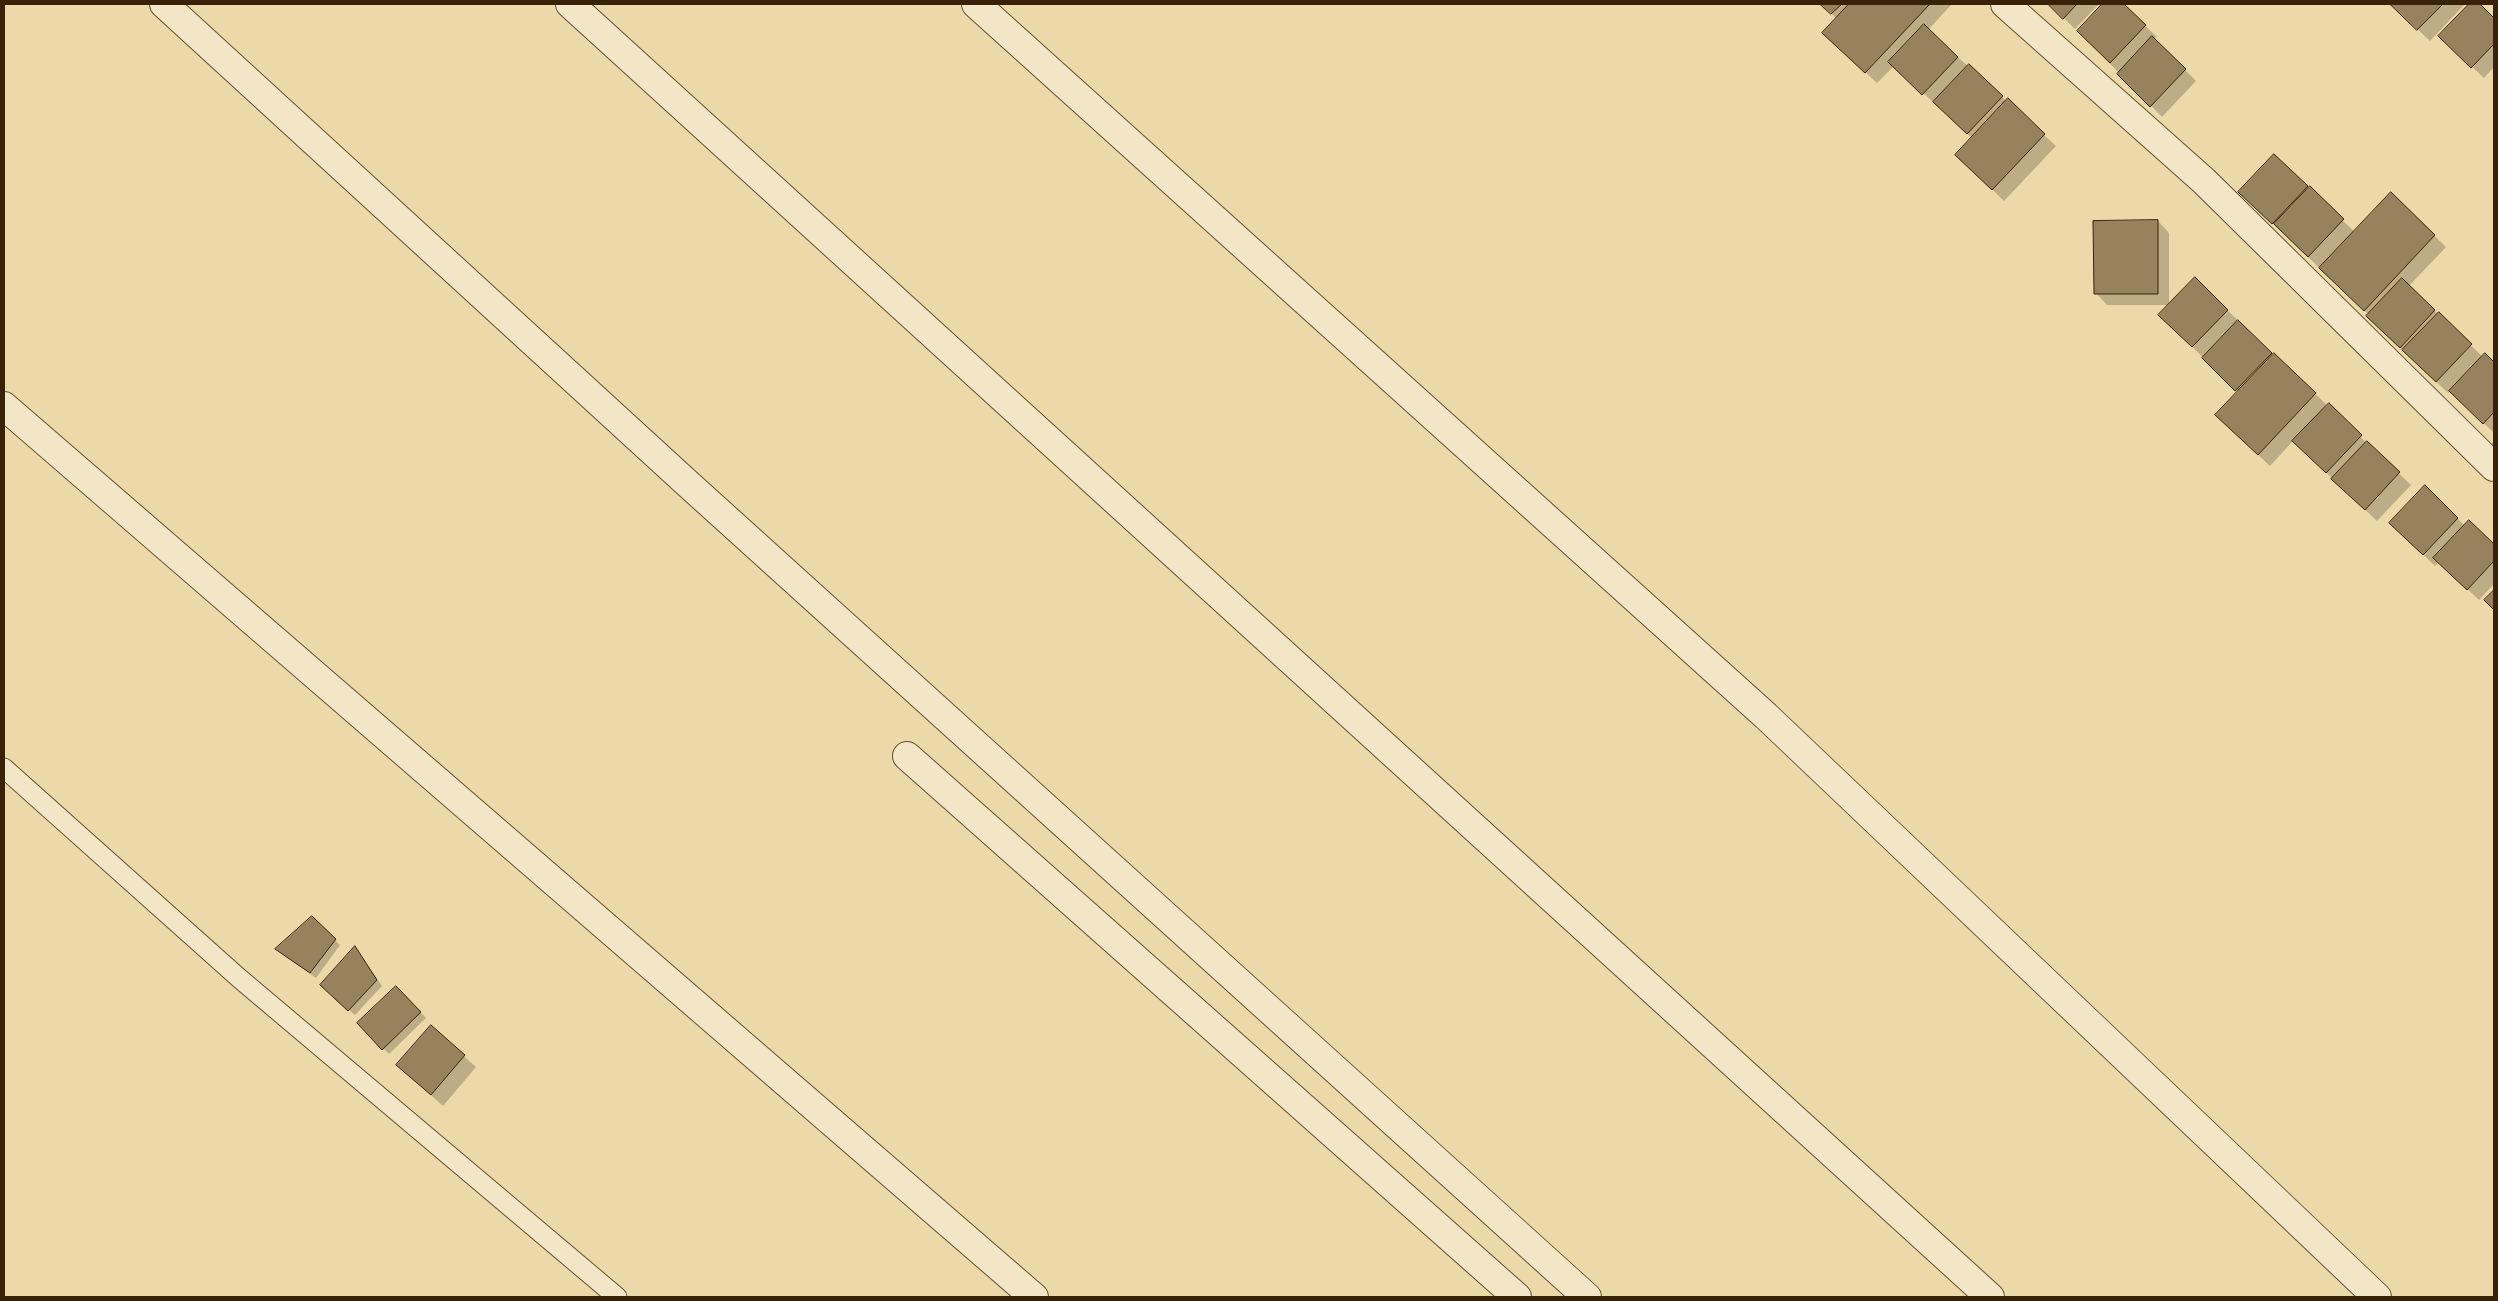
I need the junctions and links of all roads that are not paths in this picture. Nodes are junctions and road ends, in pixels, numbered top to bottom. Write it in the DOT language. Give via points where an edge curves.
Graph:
graph roads {
  1 [pos="164,4"];
  2 [pos="570,4"];
  3 [pos="976,4"];
  4 [pos="2005,4"];
  5 [pos="4,406"];
  6 [pos="2494,466"];
  7 [pos="907,756"];
  8 [pos="4,768"];
  9 [pos="617,1297"];
  10 [pos="1034,1297"];
  11 [pos="1517,1297"];
  12 [pos="1587,1297"];
  13 [pos="1990,1297"];
  14 [pos="2377,1297"];
  1 -- 12 [label="street" via="694,490"];
  2 -- 13 [label="street"];
  3 -- 14 [label="street" via="1766,716"];
  4 -- 6 [label="street" via="2204,181"];
  5 -- 10 [label="street"];
  7 -- 11 [label="street"];
  8 -- 9 [label="lane" via="239,978"];
}
